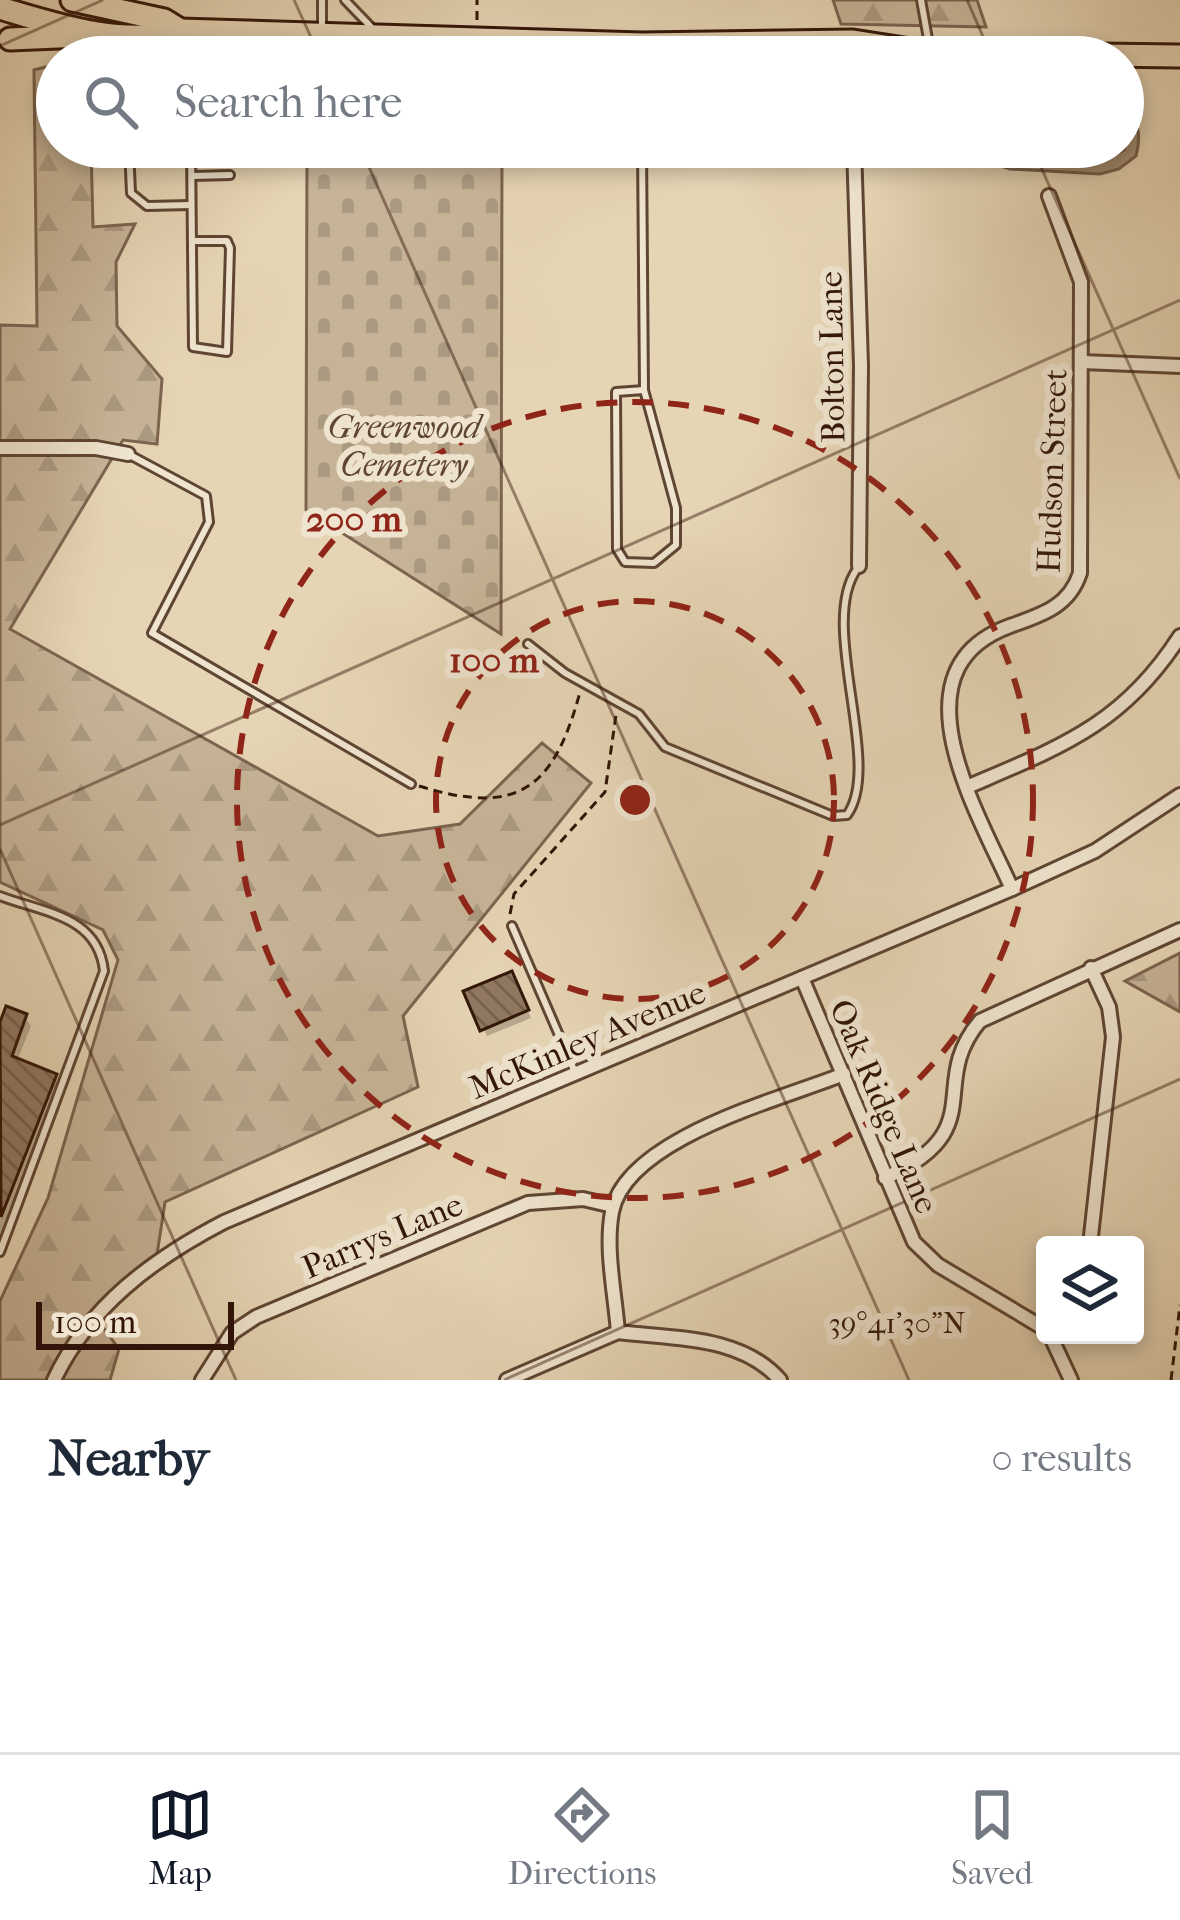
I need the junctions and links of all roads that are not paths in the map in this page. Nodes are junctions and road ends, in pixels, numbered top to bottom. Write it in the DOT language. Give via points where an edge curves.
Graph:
graph roads {
  1 [pos="72,0"];
  2 [pos="322,0"];
  3 [pos="345,0"];
  4 [pos="921,0"];
  5 [pos="0,8"];
  6 [pos="185,31"];
  7 [pos="110,34"];
  8 [pos="68,36"];
  9 [pos="143,36"];
  10 [pos="163,36"];
  11 [pos="186,36"];
  12 [pos="299,36"];
  13 [pos="322,36"];
  14 [pos="379,36"];
  15 [pos="927,36"];
  16 [pos="36,38"];
  17 [pos="5,39"];
  18 [pos="1144,56"];
  19 [pos="1180,56"];
  20 [pos="130,168"];
  21 [pos="191,168"];
  22 [pos="642,168"];
  23 [pos="855,168"];
  24 [pos="230,175"];
  25 [pos="191,176"];
  26 [pos="1049,196"];
  27 [pos="191,205"];
  28 [pos="192,241"];
  29 [pos="1083,362"];
  30 [pos="1180,366"];
  31 [pos="644,390"];
  32 [pos="0,448"];
  33 [pos="128,454"];
  34 [pos="859,566"];
  35 [pos="1180,637"];
  36 [pos="528,644"];
  37 [pos="411,784"];
  38 [pos="967,787"];
  39 [pos="1180,795"];
  40 [pos="1012,889"];
  41 [pos="0,896"];
  42 [pos="512,926"];
  43 [pos="1180,930"];
  44 [pos="1091,968"];
  45 [pos="802,978"];
  46 [pos="575,1074"];
  47 [pos="844,1074"];
  48 [pos="885,1178"];
  49 [pos="613,1206"];
  50 [pos="1091,1236"];
  51 [pos="0,1252"];
  52 [pos="1036,1325"];
  53 [pos="618,1332"];
  54 [pos="1054,1344"];
  55 [pos="54,1380"];
  56 [pos="202,1380"];
  57 [pos="507,1380"];
  58 [pos="780,1380"];
  59 [pos="1071,1380"];
  1 -- 6 [label="highway"];
  2 -- 13 [label="lane"];
  3 -- 14 [label="lane"];
  4 -- 15 [label="lane"];
  5 -- 7 [label="highway"];
  6 -- 10 [label="highway"];
  6 -- 11 [label="lane"];
  6 -- 12 [label="highway"];
  7 -- 8 [label="highway"];
  7 -- 9 [label="highway"];
  16 -- 17 [label="highway"];
  18 -- 19 [label="highway"];
  20 -- 27 [label="lane" via="131,193 147,206"];
  21 -- 25 [label="lane"];
  22 -- 31 [label="lane"];
  23 -- 34 [label="street, Bolton Lane"];
  24 -- 25 [label="lane"];
  25 -- 27 [label="lane"];
  26 -- 29 [label="street, Hudson Street" via="1081,282"];
  27 -- 28 [label="lane"];
  28 -- 28 [label="lane" via="193,347 227,352 230,248"];
  29 -- 30 [label="street"];
  29 -- 38 [label="street, Hudson Street" via="1080,573 1050,611 980,637 960,658 952,675 952,743"];
  31 -- 31 [label="lane" via="616,392 617,549 626,562 653,563 676,545 676,508"];
  32 -- 33 [label="street"];
  33 -- 37 [label="lane" via="206,496 209,522 152,633"];
  34 -- 36 [label="lane" via="851,577 846,661 858,786 847,815 665,747 639,714"];
  35 -- 38 [label="street" via="1155,676 1108,719"];
  38 -- 40 [label="street, Hudson Street"];
  39 -- 40 [label="street, McKinley Avenue" via="1095,851"];
  40 -- 45 [label="street, McKinley Avenue"];
  41 -- 51 [label="lane" via="91,930 104,971"];
  42 -- 46 [label="lane"];
  43 -- 44 [label="street"];
  44 -- 48 [label="street" via="980,1021 964,1047 947,1134 926,1158"];
  44 -- 50 [label="street" via="1113,1037"];
  45 -- 46 [label="street, McKinley Avenue"];
  45 -- 47 [label="street, Oak Ridge Lane"];
  46 -- 55 [label="street, McKinley Avenue" via="182,1245 88,1324"];
  47 -- 48 [label="street, Oak Ridge Lane"];
  47 -- 49 [label="street" via="669,1144 629,1178"];
  48 -- 52 [label="street, Oak Ridge Lane" via="929,1258"];
  49 -- 53 [label="street"];
  49 -- 56 [label="street, Parrys Lane" via="528,1203 256,1317 232,1333"];
  53 -- 57 [label="street"];
  53 -- 58 [label="street" via="725,1346"];
  54 -- 59 [label="street, Oak Ridge Lane"];
}
